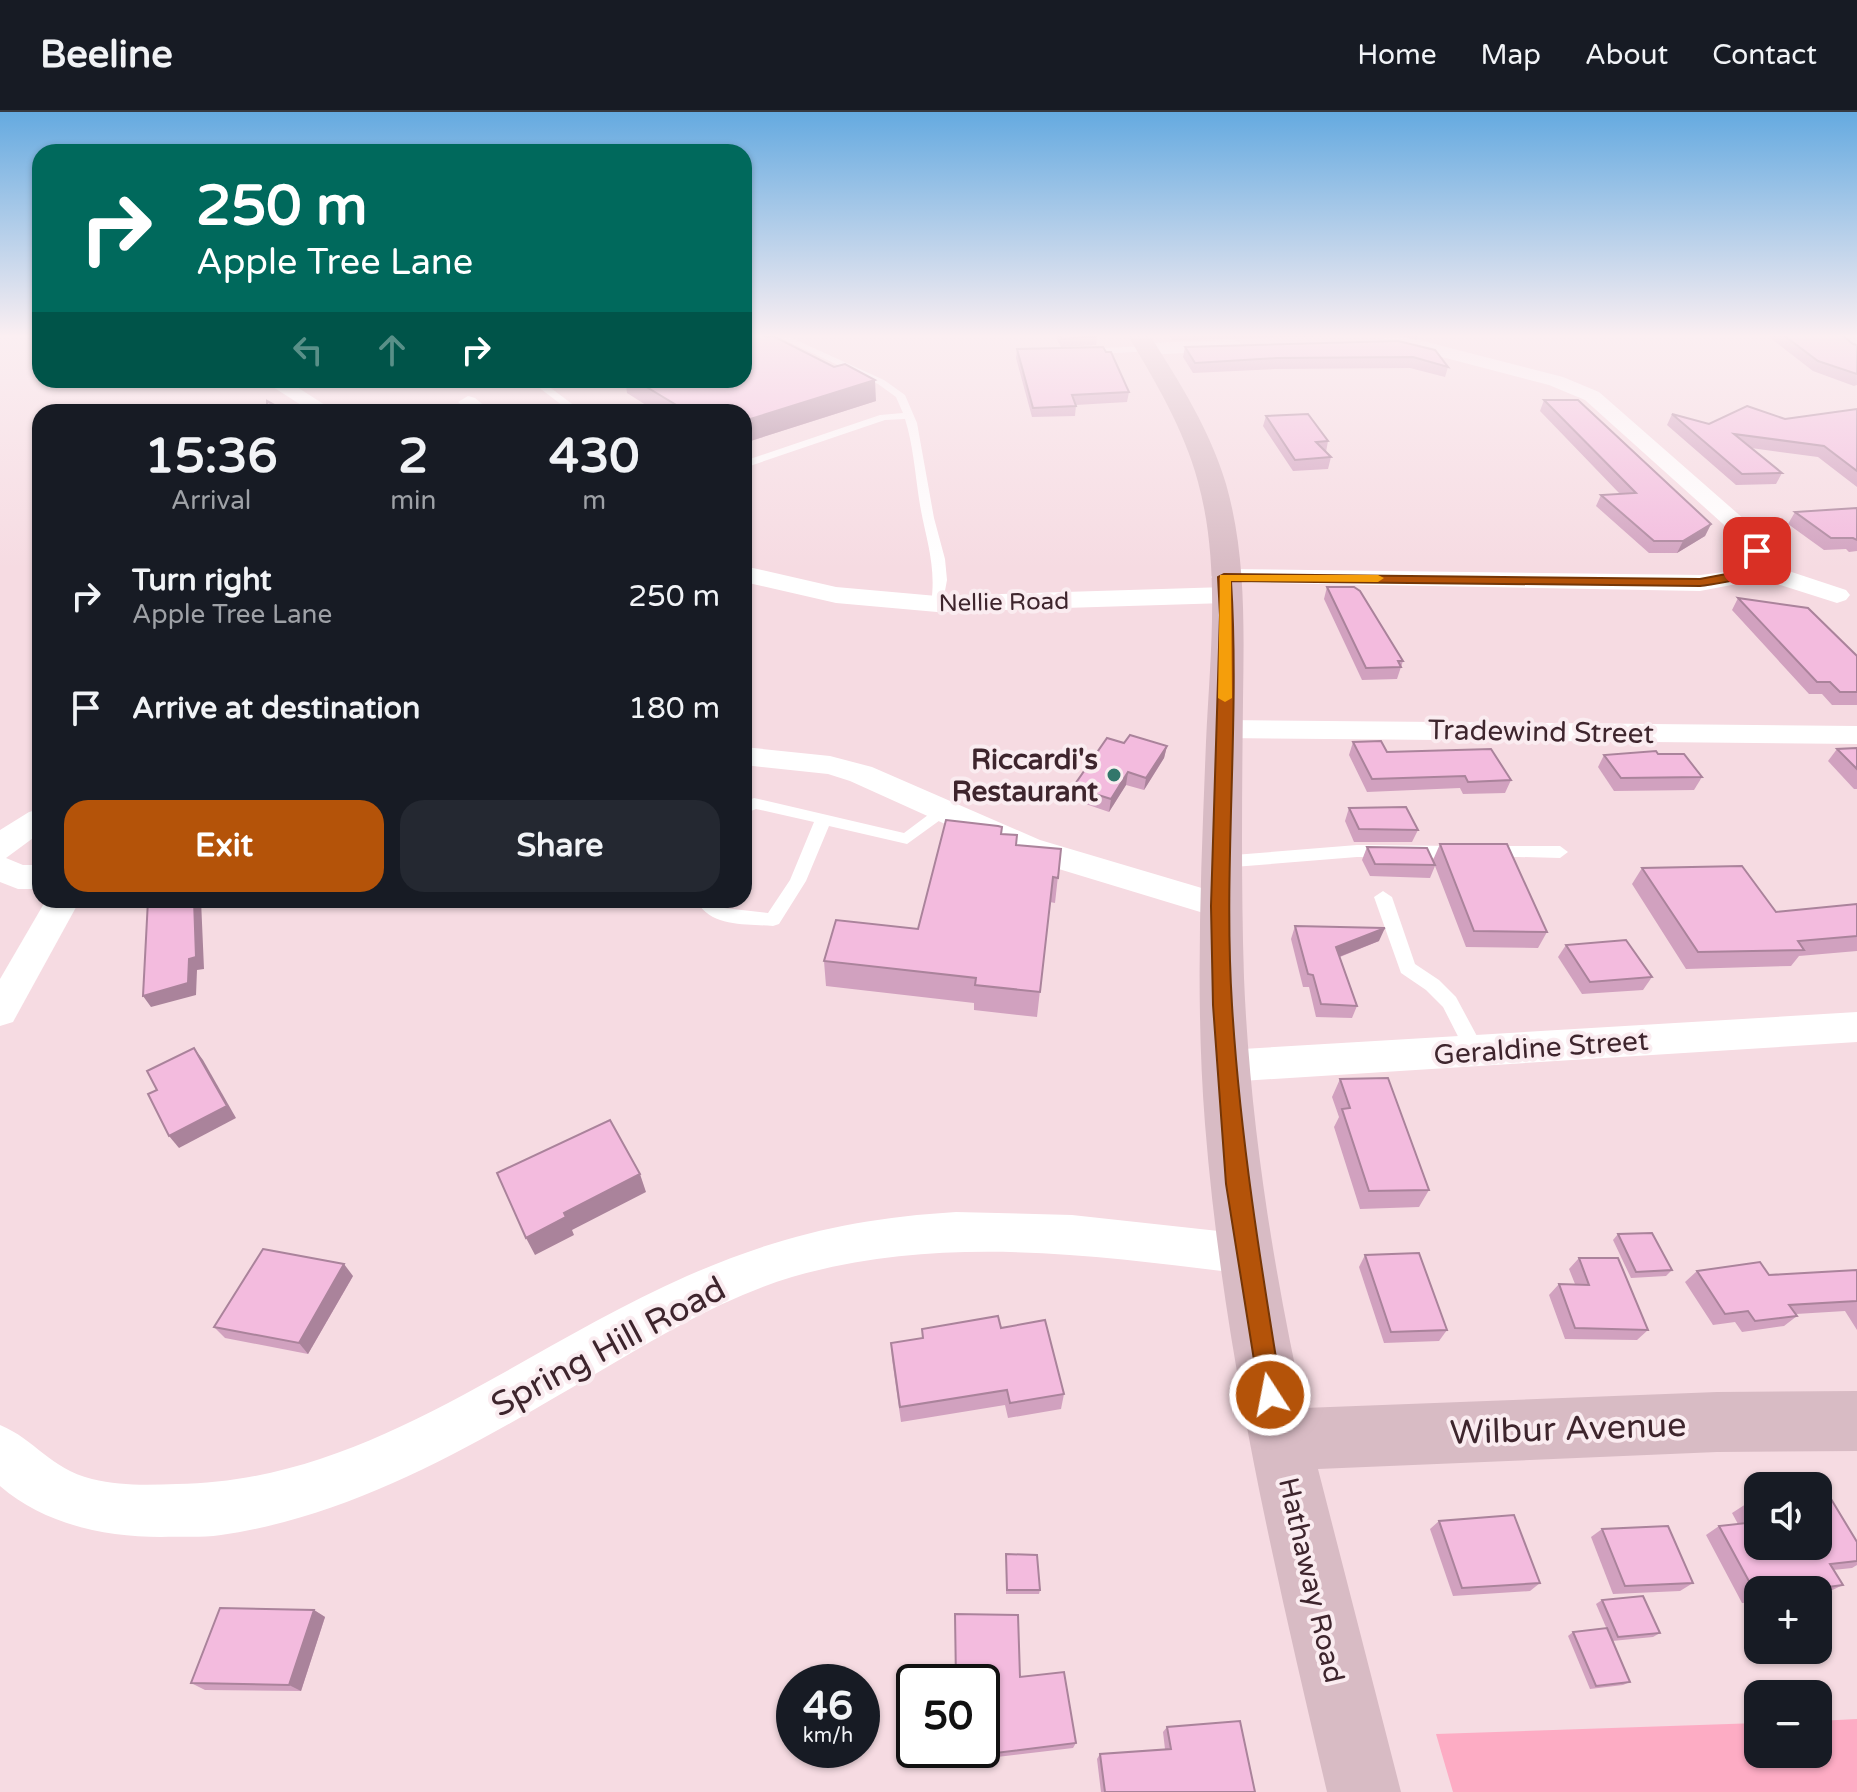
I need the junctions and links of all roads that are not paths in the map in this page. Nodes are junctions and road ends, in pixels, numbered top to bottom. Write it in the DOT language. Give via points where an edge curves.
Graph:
graph roads {
  1 [pos="908,412"];
  2 [pos="1183,412"];
  3 [pos="1610,412"];
  4 [pos="910,416"];
  5 [pos="752,462"];
  6 [pos="1753,568"];
  7 [pos="752,576"];
  8 [pos="1225,582"];
  9 [pos="939,592"];
  10 [pos="1837,595"];
  11 [pos="1224,729"];
  12 [pos="1857,735"];
  13 [pos="752,757"];
  14 [pos="752,804"];
  15 [pos="946,810"];
  16 [pos="823,821"];
  17 [pos="32,823"];
  18 [pos="0,849"];
  19 [pos="1560,852"];
  20 [pos="1221,862"];
  21 [pos="0,868"];
  22 [pos="32,877"];
  23 [pos="1383,897"];
  24 [pos="1220,906"];
  25 [pos="58,908"];
  26 [pos="712,908"];
  27 [pos="0,1012"];
  28 [pos="1857,1027"];
  29 [pos="1475,1051"];
  30 [pos="1226,1066"];
  31 [pos="1246,1254"];
  32 [pos="1857,1421"];
  33 [pos="1279,1440"];
  34 [pos="0,1450"];
  35 [pos="1364,1792"];
  1 -- 4 [label="lane"];
  2 -- 8 [label="main road, Hathaway Road" via="1212,484"];
  3 -- 6 [label="street" via="1753,539 1758,560"];
  4 -- 5 [label="lane" via="884,417"];
  4 -- 9 [label="lane"];
  6 -- 8 [label="street, Nellie Road" via="1740,576 1700,583"];
  6 -- 10 [label="street"];
  7 -- 9 [label="street, Nellie Road" via="836,595"];
  8 -- 9 [label="street, Nellie Road"];
  8 -- 11 [label="main road, Hathaway Road"];
  11 -- 12 [label="street, Tradewind Street"];
  11 -- 20 [label="main road, Hathaway Road"];
  13 -- 15 [label="street" via="830,765"];
  14 -- 16 [label="lane"];
  15 -- 16 [label="lane" via="907,839"];
  15 -- 24 [label="street" via="1028,848"];
  16 -- 26 [label="lane" via="798,881 773,920 720,914"];
  17 -- 18 [label="street"];
  19 -- 20 [label="lane" via="1357,851"];
  20 -- 24 [label="main road, Hathaway Road"];
  21 -- 22 [label="street"];
  23 -- 29 [label="lane" via="1407,968 1451,1000"];
  24 -- 30 [label="main road, Hathaway Road"];
  25 -- 27 [label="street"];
  28 -- 29 [label="street, Geraldine Street"];
  29 -- 30 [label="street, Geraldine Street"];
  30 -- 31 [label="main road, Hathaway Road"];
  31 -- 33 [label="main road, Hathaway Road"];
  31 -- 34 [label="street, Spring Hill Road" via="996,1231 927,1233 831,1247 724,1282 374,1465 291,1495 236,1507 153,1513 112,1509 42,1487"];
  32 -- 33 [label="main road, Wilbur Avenue"];
  33 -- 35 [label="main road, Hathaway Road"];
}
